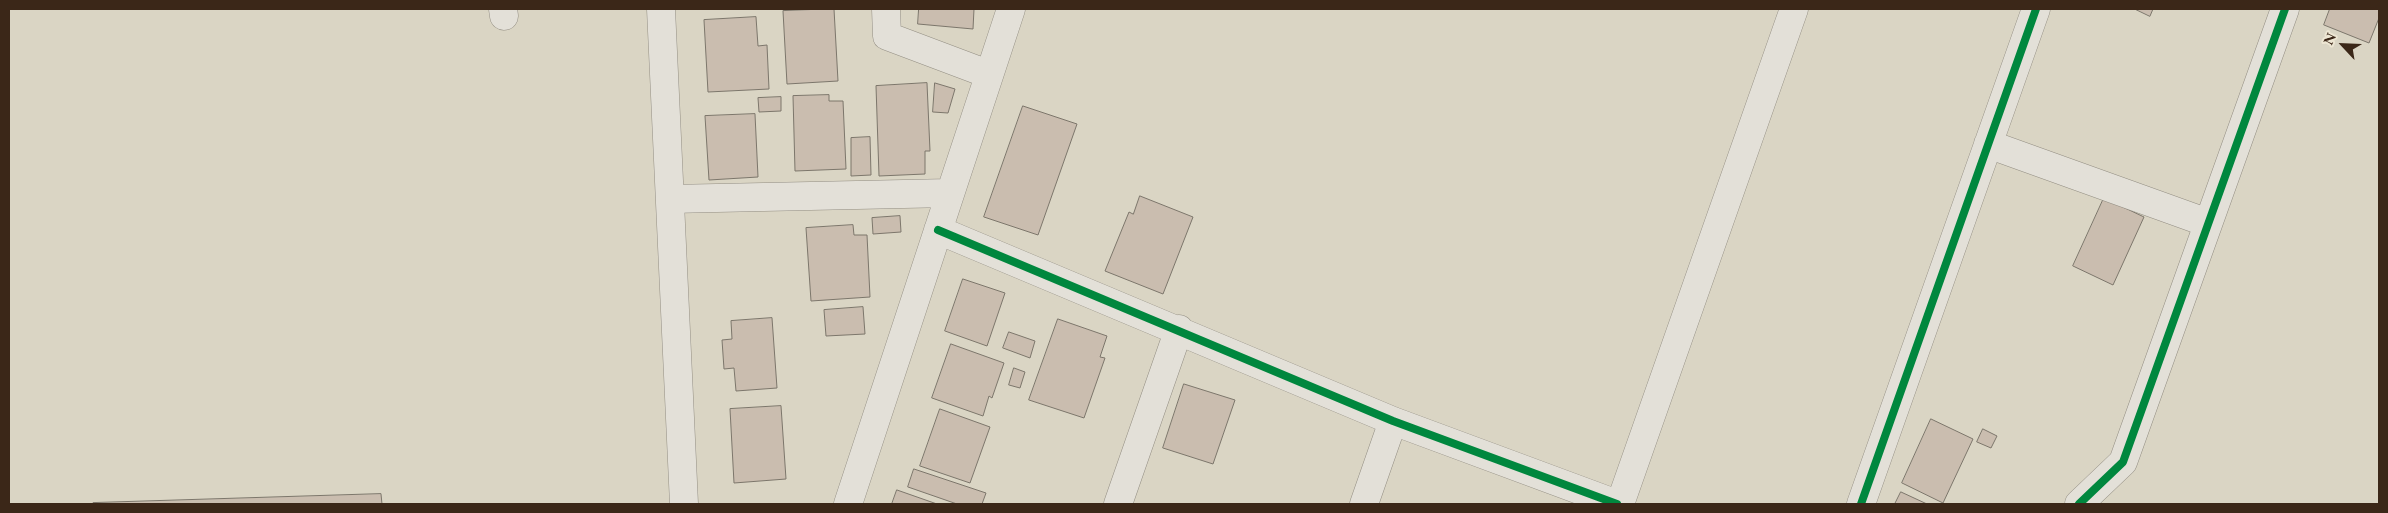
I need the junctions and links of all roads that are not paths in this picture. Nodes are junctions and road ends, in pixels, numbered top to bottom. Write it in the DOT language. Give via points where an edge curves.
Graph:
graph roads {
  1 [pos="660,9"];
  2 [pos="886,9"];
  3 [pos="1011,9"];
  4 [pos="1794,9"];
  5 [pos="2036,9"];
  6 [pos="2285,9"];
  7 [pos="988,74"];
  8 [pos="1988,144"];
  9 [pos="950,193"];
  10 [pos="670,199"];
  11 [pos="2208,223"];
  12 [pos="938,230"];
  13 [pos="1179,329"];
  14 [pos="1393,421"];
  15 [pos="684,504"];
  16 [pos="848,504"];
  17 [pos="1118,504"];
  18 [pos="1364,504"];
  19 [pos="1619,504"];
  20 [pos="1861,504"];
  21 [pos="2079,504"];
  1 -- 10 [label="street"];
  2 -- 7 [label="street" via="887,36"];
  3 -- 7 [label="street"];
  4 -- 19 [label="street"];
  5 -- 8 [label="street"];
  6 -- 11 [label="street"];
  7 -- 9 [label="street"];
  8 -- 11 [label="street"];
  8 -- 20 [label="street"];
  9 -- 10 [label="street"];
  9 -- 12 [label="street"];
  10 -- 15 [label="street"];
  11 -- 21 [label="street" via="2123,462"];
  12 -- 13 [label="street"];
  12 -- 16 [label="street"];
  13 -- 14 [label="street"];
  13 -- 17 [label="street"];
  14 -- 18 [label="street"];
  14 -- 19 [label="street"];
}
